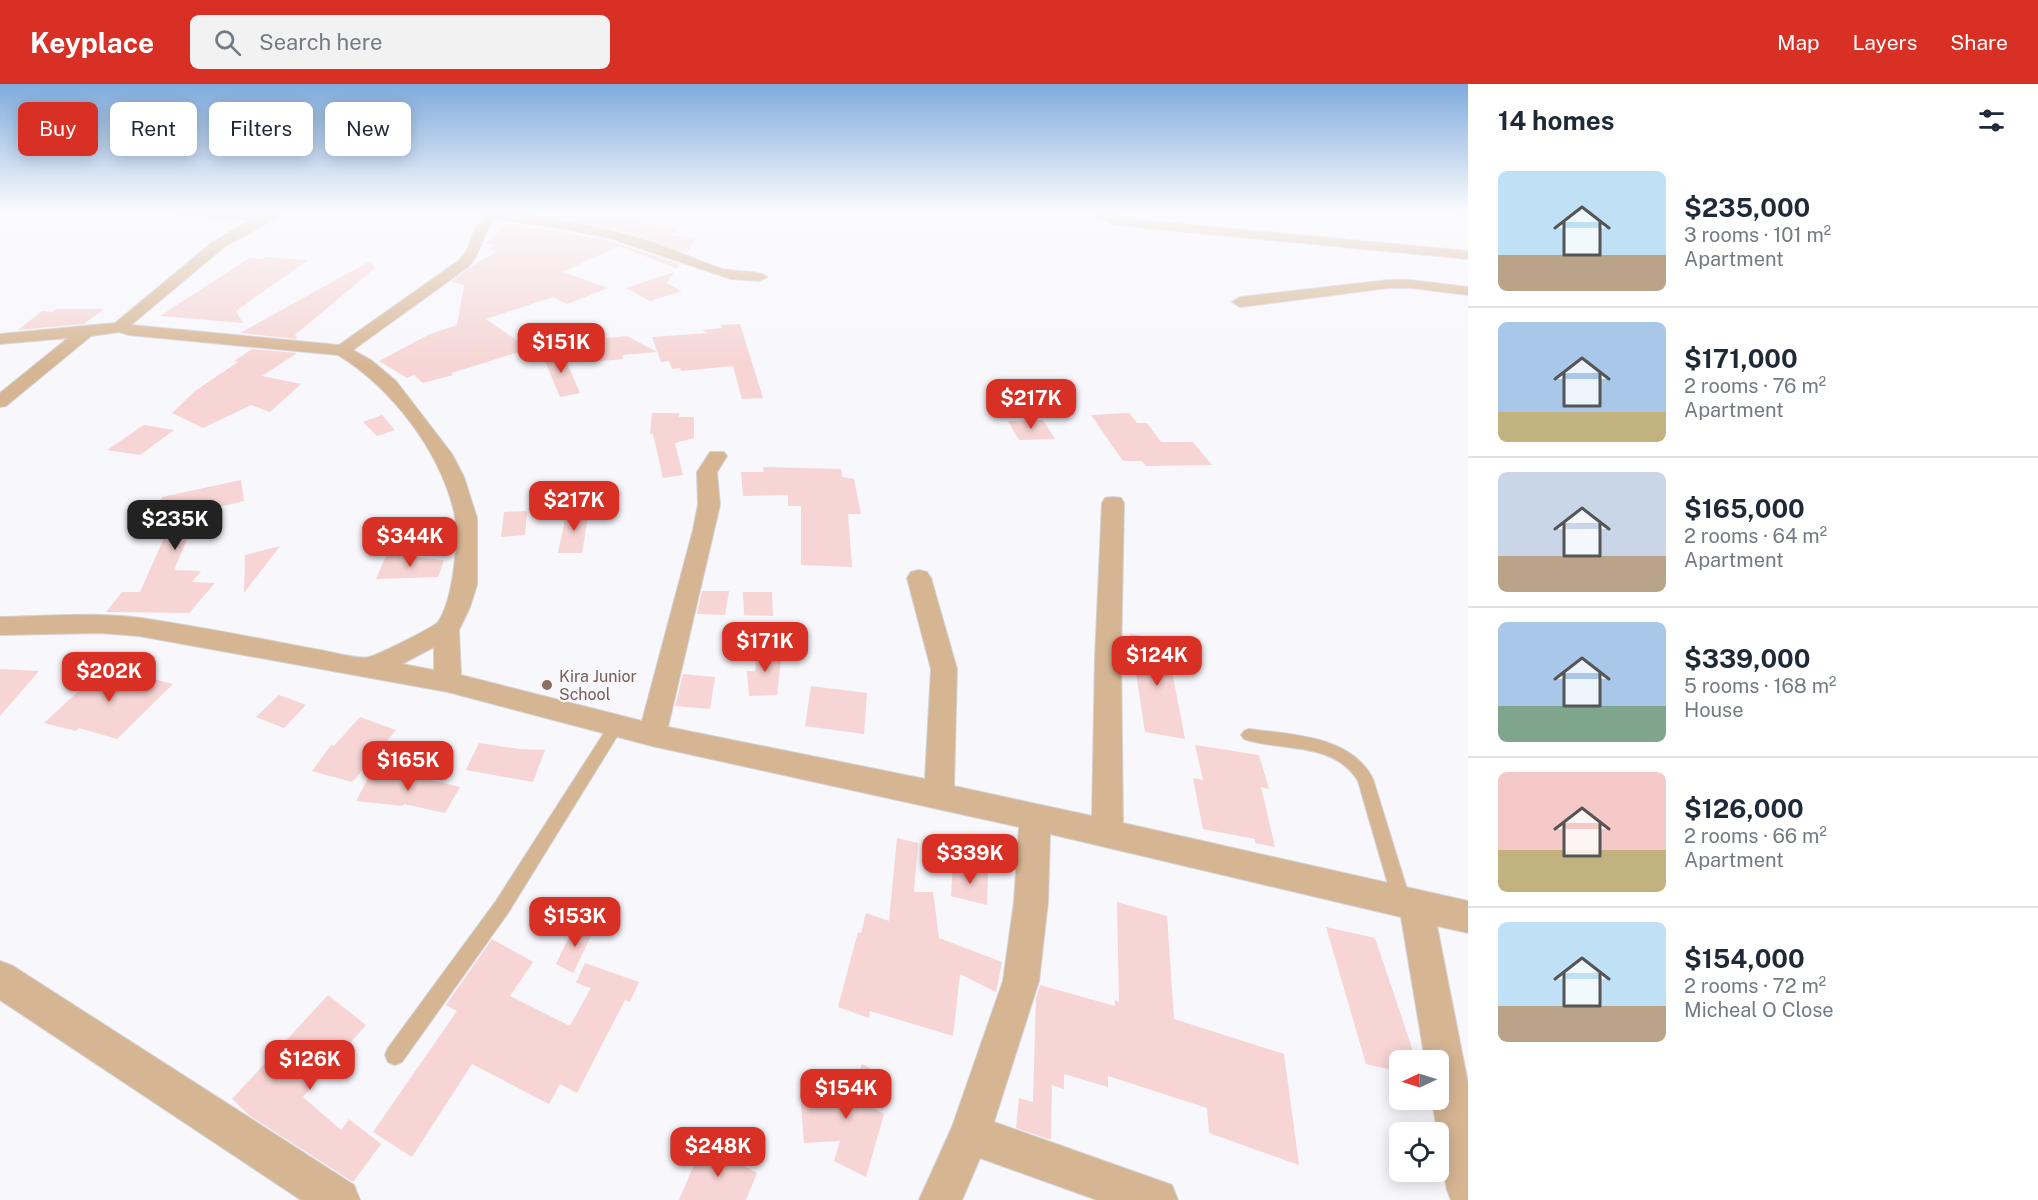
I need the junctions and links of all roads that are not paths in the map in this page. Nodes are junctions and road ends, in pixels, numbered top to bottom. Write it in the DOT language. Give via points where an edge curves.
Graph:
graph roads {
  1 [pos="197,262"];
  2 [pos="466,262"];
  3 [pos="693,262"];
  4 [pos="760,277"];
  5 [pos="1468,291"];
  6 [pos="1240,302"];
  7 [pos="120,327"];
  8 [pos="86,332"];
  9 [pos="0,339"];
  10 [pos="342,350"];
  11 [pos="0,402"];
  12 [pos="717,456"];
  13 [pos="1113,503"];
  14 [pos="919,578"];
  15 [pos="2,628"];
  16 [pos="446,630"];
  17 [pos="371,669"];
  18 [pos="448,682"];
  19 [pos="616,726"];
  20 [pos="652,735"];
  21 [pos="1249,735"];
  22 [pos="939,795"];
  23 [pos="1035,817"];
  24 [pos="1107,834"];
  25 [pos="1409,903"];
  26 [pos="1468,917"];
  27 [pos="0,979"];
  28 [pos="395,1055"];
  29 [pos="970,1134"];
  30 [pos="1468,1190"];
  31 [pos="339,1200"];
  32 [pos="940,1200"];
  33 [pos="1157,1200"];
  1 -- 7 [label="street"];
  2 -- 10 [label="street"];
  3 -- 4 [label="street" via="729,276"];
  5 -- 6 [label="street" via="1388,284"];
  7 -- 8 [label="street"];
  7 -- 10 [label="street"];
  8 -- 9 [label="street"];
  8 -- 11 [label="street"];
  10 -- 16 [label="street" via="390,384 445,458 454,477 466,518 465,585"];
  12 -- 20 [label="street" via="707,472 709,505 704,530"];
  13 -- 24 [label="street"];
  14 -- 22 [label="street" via="944,669"];
  15 -- 17 [label="street" via="80,624 139,627"];
  16 -- 17 [label="street"];
  16 -- 18 [label="street"];
  17 -- 18 [label="street"];
  18 -- 19 [label="street"];
  19 -- 20 [label="street"];
  19 -- 28 [label="lane" via="502,907"];
  20 -- 22 [label="street"];
  21 -- 25 [label="lane" via="1337,751 1353,760 1362,770"];
  22 -- 23 [label="street"];
  23 -- 24 [label="street"];
  23 -- 29 [label="street" via="1031,902 1021,981"];
  24 -- 25 [label="street"];
  25 -- 26 [label="street"];
  25 -- 30 [label="street"];
  27 -- 31 [label="street"];
  29 -- 32 [label="street"];
  29 -- 33 [label="street"];
}
